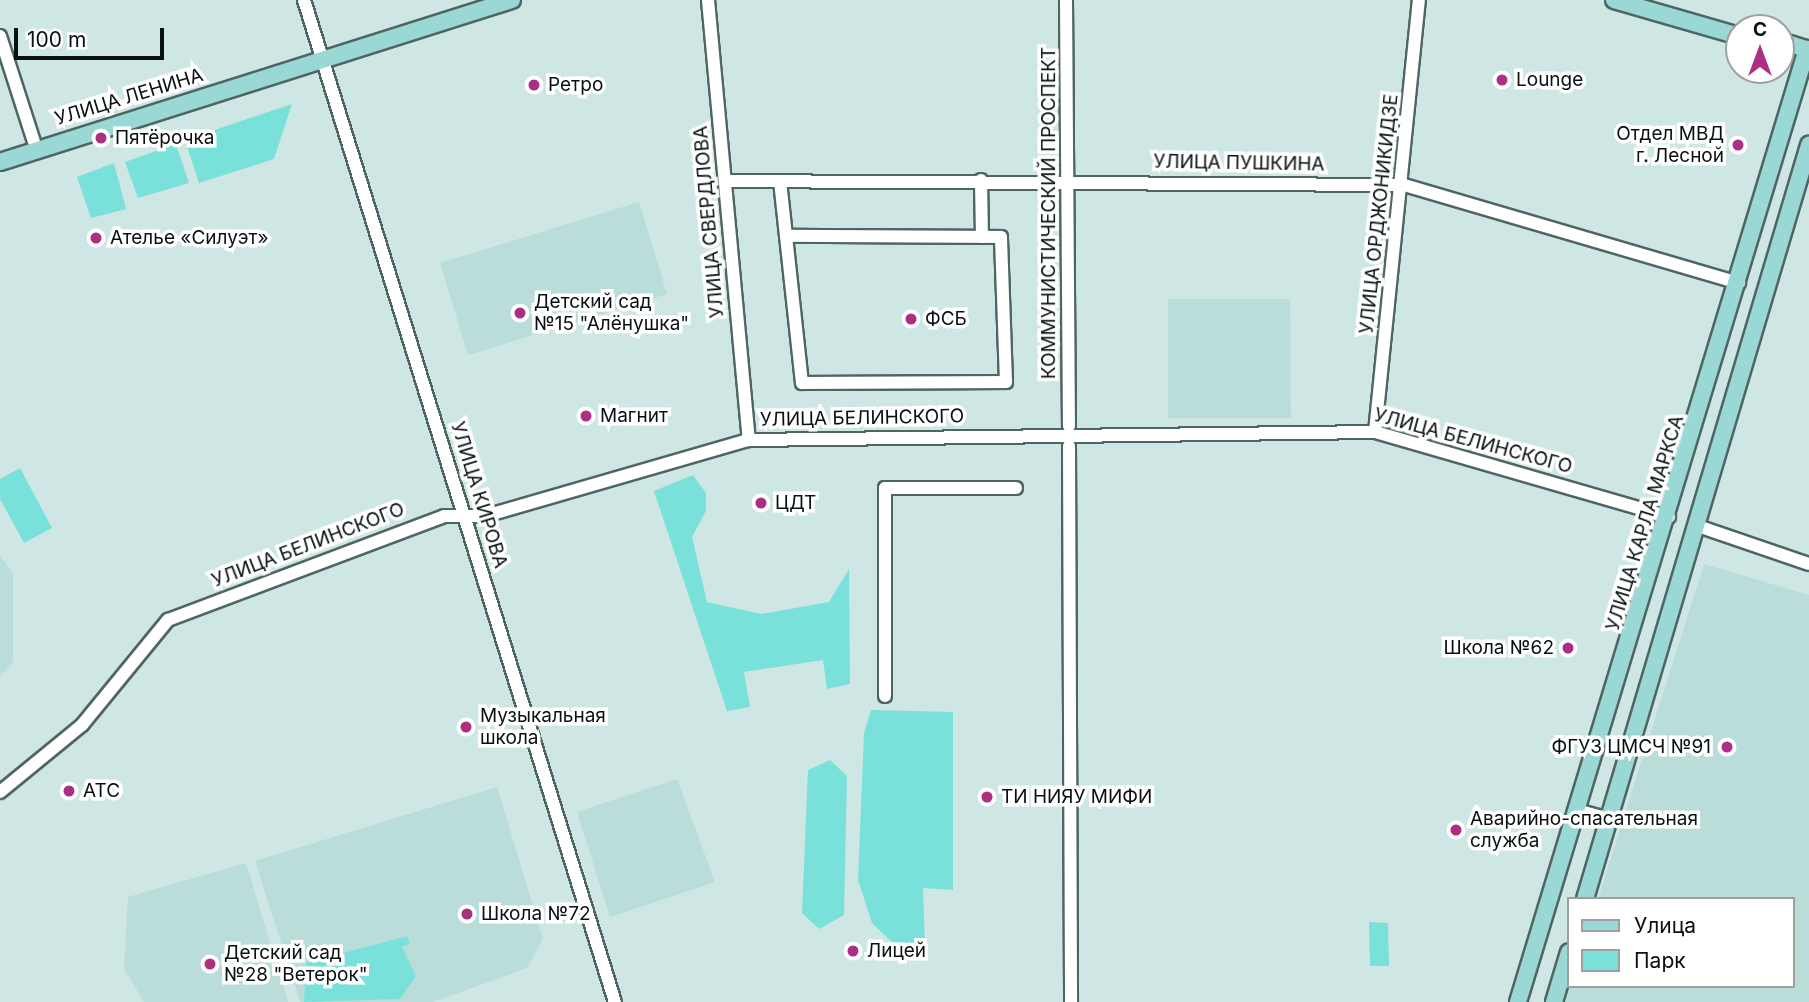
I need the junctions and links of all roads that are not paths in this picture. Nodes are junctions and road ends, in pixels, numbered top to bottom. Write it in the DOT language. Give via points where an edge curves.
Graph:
graph roads {
  1 [pos="304,0"];
  2 [pos="492,0"];
  3 [pos="512,0"];
  4 [pos="708,0"];
  5 [pos="1066,0"];
  6 [pos="1419,0"];
  7 [pos="1614,0"];
  8 [pos="1643,0"];
  9 [pos="1725,25"];
  10 [pos="1725,32"];
  11 [pos="0,36"];
  12 [pos="1808,52"];
  13 [pos="323,56"];
  14 [pos="35,145"];
  15 [pos="1809,145"];
  16 [pos="0,155"];
  17 [pos="0,162"];
  18 [pos="780,180"];
  19 [pos="981,180"];
  20 [pos="1070,180"];
  21 [pos="725,181"];
  22 [pos="1404,184"];
  23 [pos="786,236"];
  24 [pos="982,237"];
  25 [pos="1739,283"];
  26 [pos="1069,426"];
  27 [pos="1375,432"];
  28 [pos="748,440"];
  29 [pos="1069,446"];
  30 [pos="1016,488"];
  31 [pos="466,514"];
  32 [pos="1669,517"];
  33 [pos="1698,526"];
  34 [pos="1809,564"];
  35 [pos="885,696"];
  36 [pos="0,792"];
  37 [pos="1580,811"];
  38 [pos="1609,819"];
  39 [pos="1586,897"];
  40 [pos="1568,955"];
  41 [pos="615,1002"];
  42 [pos="1071,1002"];
  43 [pos="1518,1002"];
  44 [pos="1554,1002"];
  1 -- 13 [label="street, УЛИЦА КИРОВА"];
  2 -- 13 [label="main road"];
  3 -- 13 [label="main road, УЛИЦА ЛЕНИНА"];
  4 -- 21 [label="street, УЛИЦА СВЕРДЛОВА"];
  5 -- 20 [label="street, КОММУНИСТИЧЕСКИЙ ПРОСПЕКТ"];
  6 -- 22 [label="street, УЛИЦА ОРДЖОНИКИДЗЕ"];
  7 -- 10 [label="main road"];
  8 -- 9 [label="main road"];
  11 -- 14 [label="street"];
  12 -- 25 [label="main road, УЛИЦА КАРЛА МАРКСА"];
  13 -- 14 [label="main road, УЛИЦА ЛЕНИНА"];
  13 -- 31 [label="street, УЛИЦА КИРОВА"];
  14 -- 16 [label="main road"];
  14 -- 17 [label="main road, УЛИЦА ЛЕНИНА"];
  15 -- 33 [label="main road"];
  18 -- 19 [label="street, УЛИЦА ПУШКИНА"];
  18 -- 21 [label="street, УЛИЦА ПУШКИНА"];
  18 -- 23 [label="street"];
  19 -- 20 [label="street, УЛИЦА ПУШКИНА"];
  19 -- 24 [label="street"];
  20 -- 22 [label="street, УЛИЦА ПУШКИНА"];
  20 -- 26 [label="street, КОММУНИСТИЧЕСКИЙ ПРОСПЕКТ"];
  21 -- 28 [label="street, УЛИЦА СВЕРДЛОВА"];
  22 -- 25 [label="street, УЛИЦА ПУШКИНА"];
  22 -- 27 [label="street, УЛИЦА ОРДЖОНИКИДЗЕ"];
  23 -- 24 [label="street"];
  23 -- 24 [label="street" via="802,383 1006,382 1001,237"];
  25 -- 32 [label="main road, УЛИЦА КАРЛА МАРКСА"];
  27 -- 28 [label="street, УЛИЦА БЕЛИНСКОГО"];
  27 -- 32 [label="street, УЛИЦА БЕЛИНСКОГО"];
  28 -- 31 [label="street, УЛИЦА БЕЛИНСКОГО" via="485,516"];
  29 -- 42 [label="street"];
  30 -- 35 [label="street" via="885,488"];
  31 -- 36 [label="street, УЛИЦА БЕЛИНСКОГО" via="444,516 168,620 82,725"];
  31 -- 41 [label="street, УЛИЦА КИРОВА"];
  32 -- 33 [label="main road, УЛИЦА БЕЛИНСКОГО"];
  32 -- 37 [label="main road, УЛИЦА КАРЛА МАРКСА"];
  33 -- 34 [label="street, УЛИЦА БЕЛИНСКОГО"];
  33 -- 38 [label="main road"];
  37 -- 38 [label="street"];
  37 -- 43 [label="main road, УЛИЦА КАРЛА МАРКСА"];
  38 -- 39 [label="main road"];
  40 -- 44 [label="main road"];
}
